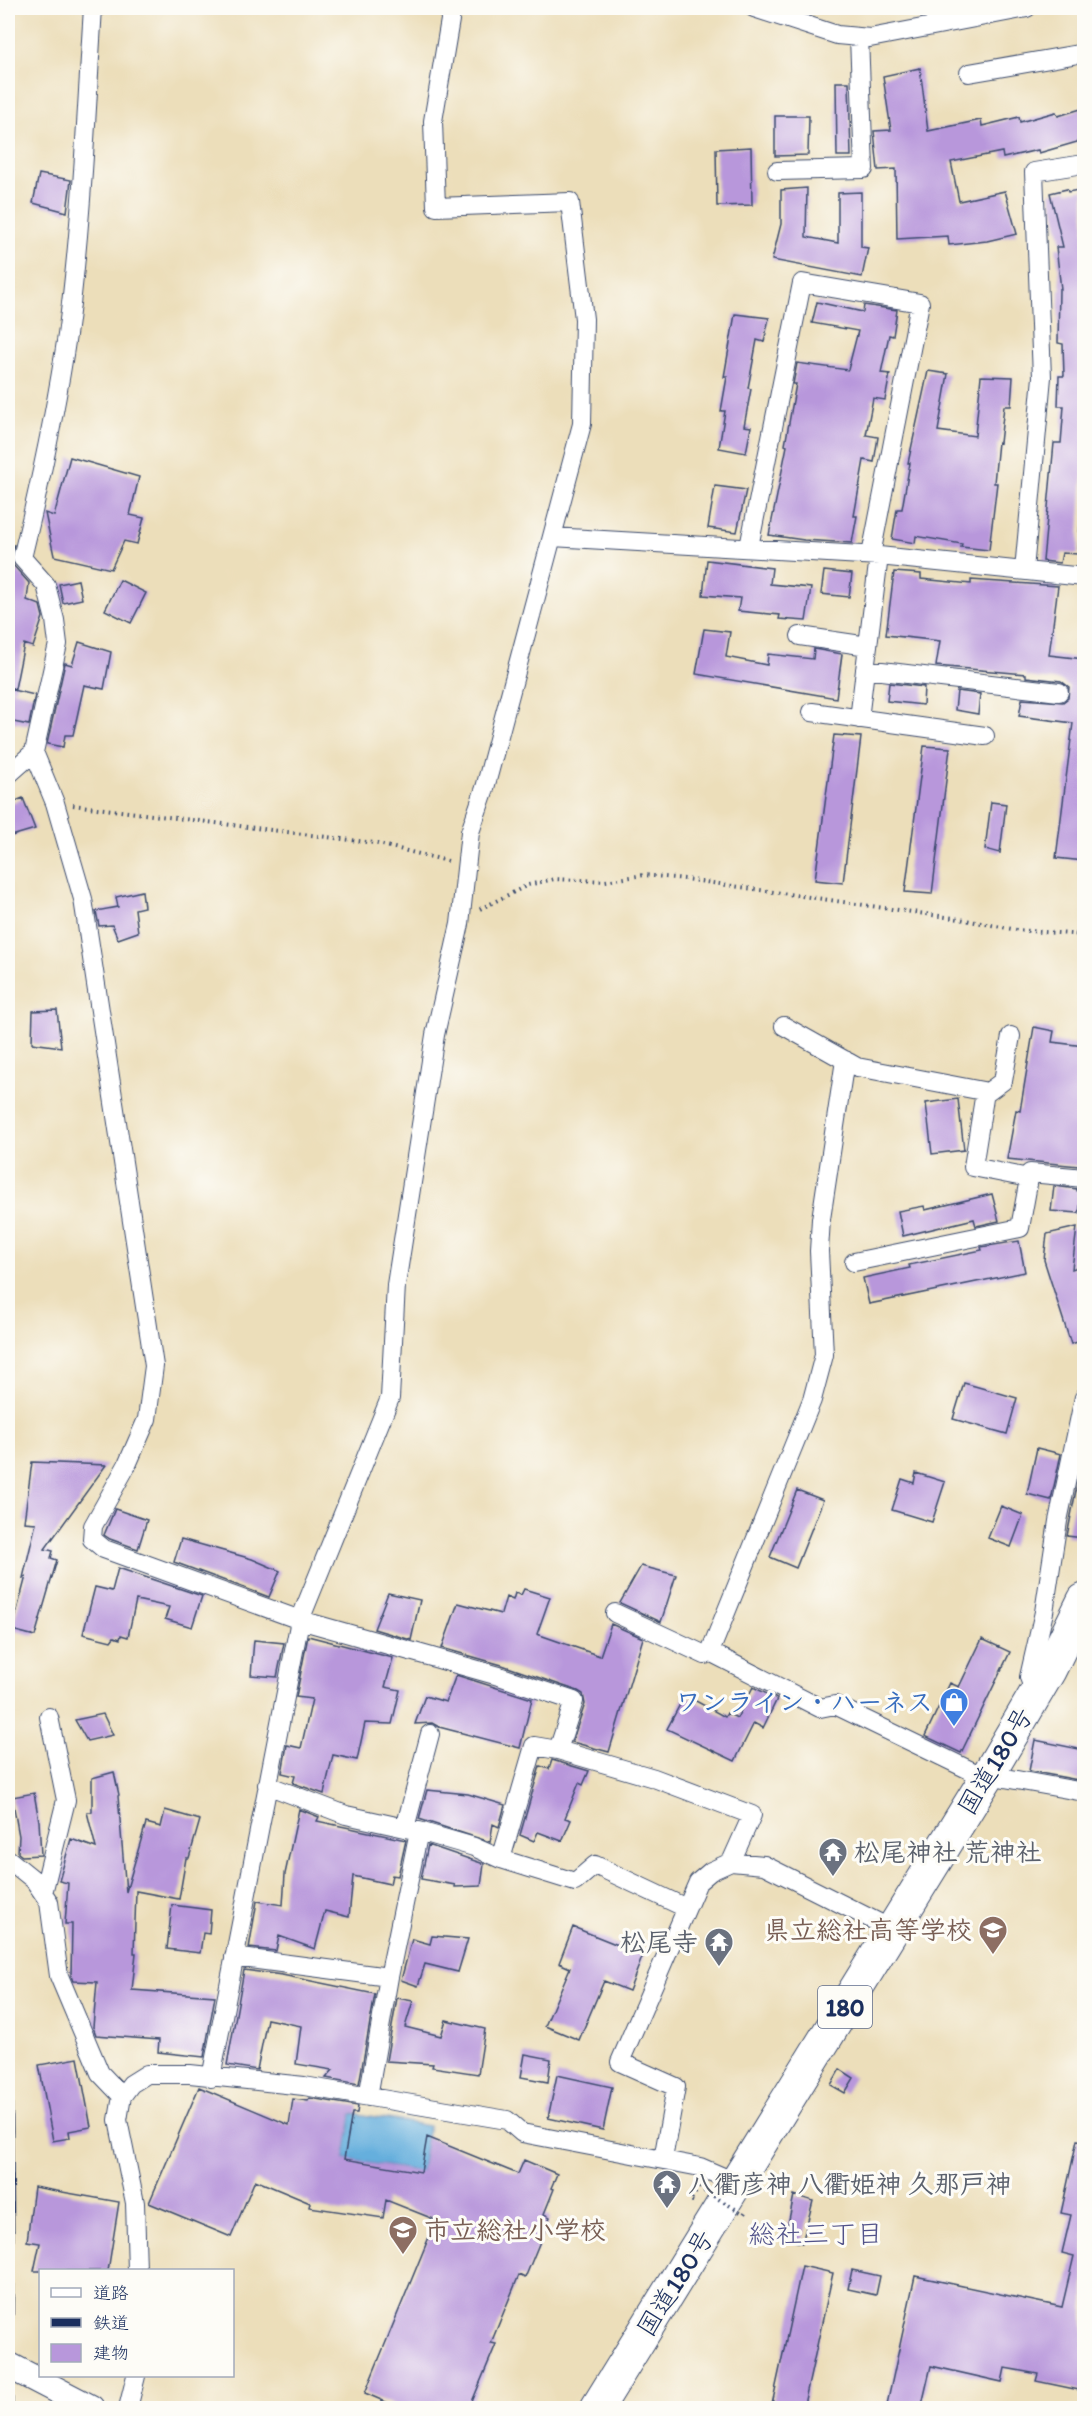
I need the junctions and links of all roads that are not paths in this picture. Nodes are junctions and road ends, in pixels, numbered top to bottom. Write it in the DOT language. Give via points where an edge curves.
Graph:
graph roads {
  1 [pos="93,8"];
  2 [pos="452,8"];
  3 [pos="754,8"];
  4 [pos="1027,8"];
  5 [pos="859,37"];
  6 [pos="1084,53"];
  7 [pos="969,73"];
  8 [pos="1084,164"];
  9 [pos="777,171"];
  10 [pos="552,537"];
  11 [pos="749,547"];
  12 [pos="875,555"];
  13 [pos="1024,570"];
  14 [pos="1084,577"];
  15 [pos="800,636"];
  16 [pos="868,646"];
  17 [pos="865,669"];
  18 [pos="1059,692"];
  19 [pos="812,712"];
  20 [pos="859,719"];
  21 [pos="985,736"];
  22 [pos="34,752"];
  23 [pos="8,775"];
  24 [pos="784,1026"];
  25 [pos="1011,1036"];
  26 [pos="845,1060"];
  27 [pos="985,1092"];
  28 [pos="1029,1178"];
  29 [pos="1084,1178"];
  30 [pos="854,1262"];
  31 [pos="1084,1397"];
  32 [pos="1084,1600"];
  33 [pos="615,1613"];
  34 [pos="300,1620"];
  35 [pos="710,1652"];
  36 [pos="1035,1694"];
  37 [pos="49,1717"];
  38 [pos="430,1734"];
  39 [pos="558,1750"];
  40 [pos="987,1777"];
  41 [pos="267,1785"];
  42 [pos="1084,1792"];
  43 [pos="412,1829"];
  44 [pos="8,1859"];
  45 [pos="501,1859"];
  46 [pos="730,1862"];
  47 [pos="43,1893"];
  48 [pos="686,1908"];
  49 [pos="893,1930"];
  50 [pos="234,1957"];
  51 [pos="389,1977"];
  52 [pos="212,2078"];
  53 [pos="122,2096"];
  54 [pos="368,2097"];
  55 [pos="663,2159"];
  56 [pos="741,2197"];
  57 [pos="137,2269"];
  58 [pos="8,2365"];
  59 [pos="136,2377"];
  60 [pos="91,2409"];
  61 [pos="128,2409"];
  62 [pos="597,2409"];
  1 -- 22 [label="street" via="82,187 67,333 52,428 22,558 46,585 58,644"];
  2 -- 10 [label="street" via="433,121 436,207 570,202 584,319 582,424"];
  3 -- 5 [label="street" via="837,35"];
  4 -- 5 [label="street"];
  5 -- 9 [label="street" via="864,170"];
  6 -- 7 [label="street"];
  8 -- 13 [label="street" via="1034,172 1042,377"];
  10 -- 11 [label="street"];
  10 -- 34 [label="street" via="470,832 461,920 435,1035 398,1274 390,1398"];
  11 -- 12 [label="street"];
  11 -- 12 [label="street" via="802,283 920,303"];
  12 -- 13 [label="street"];
  12 -- 16 [label="street"];
  13 -- 14 [label="street"];
  15 -- 16 [label="street"];
  16 -- 17 [label="street"];
  17 -- 18 [label="street"];
  17 -- 20 [label="street"];
  19 -- 20 [label="street"];
  20 -- 21 [label="street"];
  22 -- 23 [label="street"];
  22 -- 34 [label="street" via="55,803 83,899 154,1366 147,1419 93,1526 92,1539 104,1549"];
  24 -- 26 [label="street"];
  25 -- 27 [label="street" via="1004,1081"];
  26 -- 27 [label="street" via="857,1067"];
  26 -- 35 [label="street" via="821,1219 824,1355 812,1400"];
  27 -- 28 [label="street" via="972,1167"];
  28 -- 29 [label="street" via="1030,1173"];
  28 -- 30 [label="street" via="1020,1228"];
  31 -- 36 [label="street" via="1029,1677"];
  32 -- 36 [label="highway, 国道180号 / 180"];
  33 -- 35 [label="street" via="705,1655"];
  34 -- 39 [label="street" via="574,1701"];
  34 -- 41 [label="street"];
  35 -- 40 [label="street" via="820,1708 835,1705"];
  36 -- 40 [label="highway, 国道180号 / 180"];
  37 -- 47 [label="street" via="66,1800"];
  38 -- 43 [label="street"];
  39 -- 45 [label="street" via="534,1746"];
  39 -- 46 [label="street" via="654,1778 752,1815"];
  40 -- 42 [label="street"];
  40 -- 49 [label="highway, 国道180号 / 180"];
  41 -- 43 [label="street" via="346,1815"];
  41 -- 50 [label="street"];
  43 -- 45 [label="street"];
  43 -- 51 [label="street"];
  44 -- 47 [label="street" via="34,1880"];
  45 -- 48 [label="street" via="575,1882 595,1865"];
  46 -- 48 [label="street" via="698,1882"];
  46 -- 49 [label="street" via="764,1865"];
  47 -- 53 [label="street" via="50,1902 59,1976 100,2073"];
  48 -- 55 [label="street" via="620,2062 676,2087"];
  49 -- 56 [label="highway, 国道180号 / 180"];
  50 -- 51 [label="street"];
  50 -- 52 [label="street"];
  51 -- 54 [label="street"];
  52 -- 53 [label="street" via="147,2074 130,2084"];
  52 -- 54 [label="street" via="304,2086"];
  53 -- 57 [label="street" via="118,2120 135,2203"];
  54 -- 55 [label="street" via="507,2120 522,2133"];
  55 -- 56 [label="street" via="700,2167"];
  56 -- 62 [label="highway, 国道180号 / 180"];
  58 -- 60 [label="main road"];
  59 -- 61 [label="street"];
}
